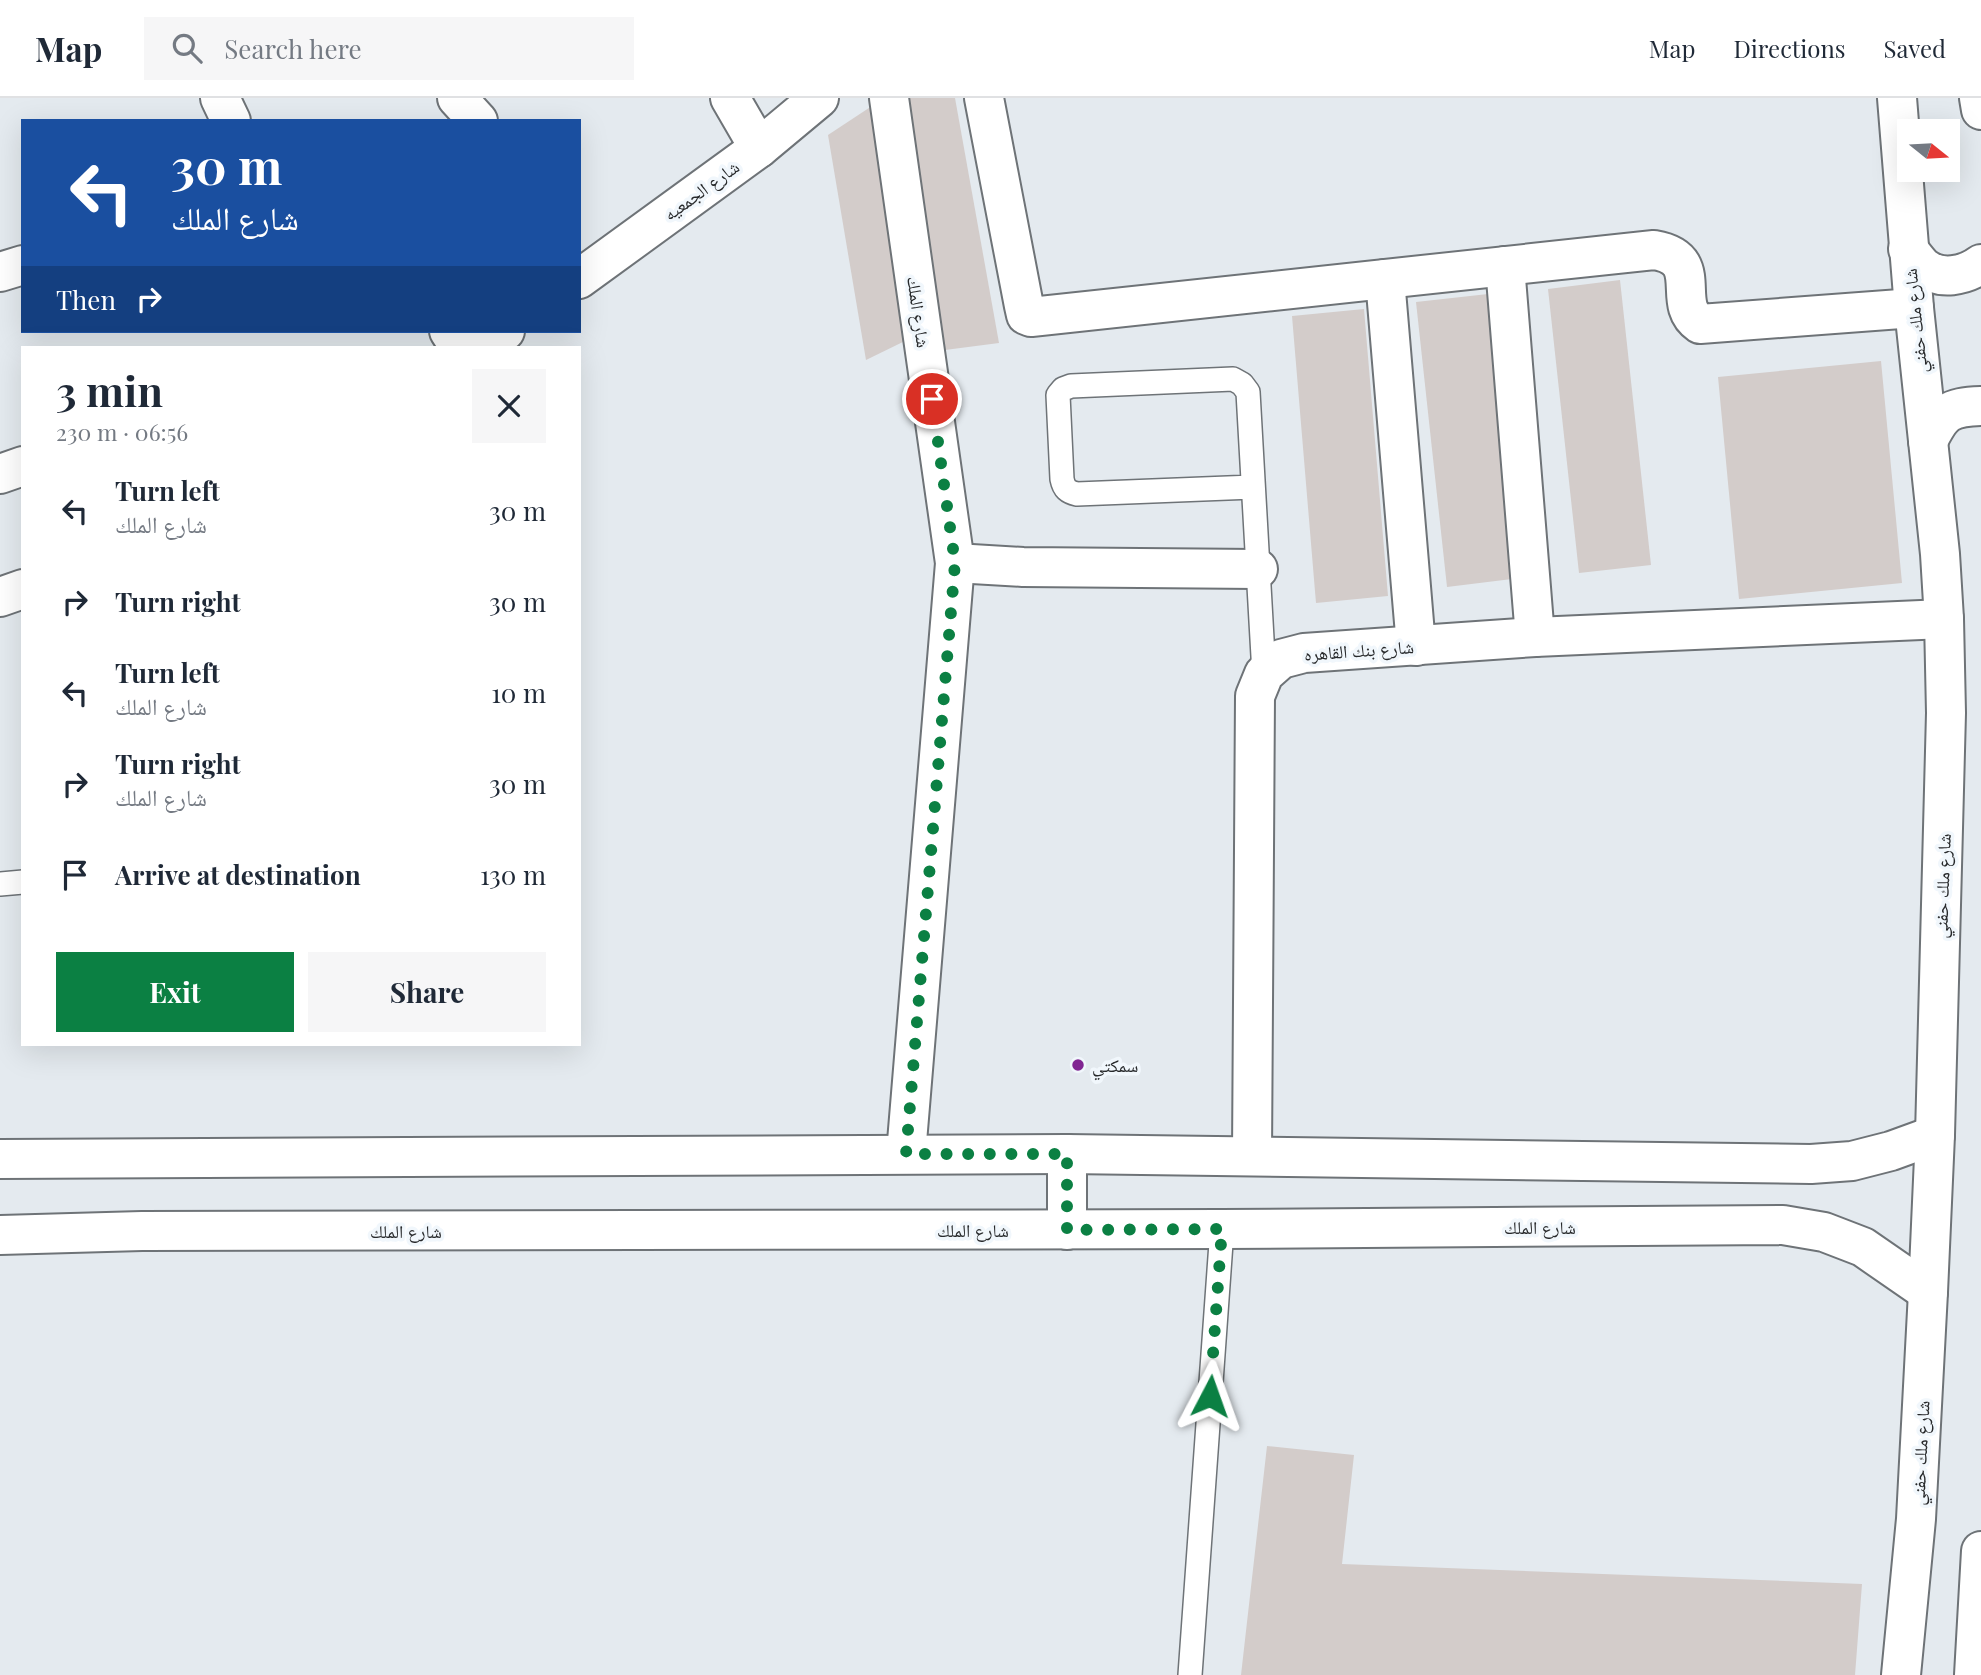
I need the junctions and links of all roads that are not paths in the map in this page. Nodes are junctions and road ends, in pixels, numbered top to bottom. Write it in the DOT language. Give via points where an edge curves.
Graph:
graph roads {
  1 [pos="220,98"];
  2 [pos="457,98"];
  3 [pos="730,98"];
  4 [pos="819,98"];
  5 [pos="889,98"];
  6 [pos="984,98"];
  7 [pos="1897,98"];
  8 [pos="1979,98"];
  9 [pos="1981,110"];
  10 [pos="230,119"];
  11 [pos="476,119"];
  12 [pos="758,148"];
  13 [pos="1908,249"];
  14 [pos="585,264"];
  15 [pos="1981,264"];
  16 [pos="21,266"];
  17 [pos="1505,266"];
  18 [pos="0,272"];
  19 [pos="1385,279"];
  20 [pos="1913,308"];
  21 [pos="502,333"];
  22 [pos="481,346"];
  23 [pos="1981,406"];
  24 [pos="1928,442"];
  25 [pos="21,467"];
  26 [pos="0,474"];
  27 [pos="1253,487"];
  28 [pos="955,563"];
  29 [pos="1258,569"];
  30 [pos="21,590"];
  31 [pos="0,597"];
  32 [pos="1944,619"];
  33 [pos="1535,637"];
  34 [pos="1416,646"];
  35 [pos="1264,674"];
  36 [pos="21,882"];
  37 [pos="0,884"];
  38 [pos="1935,1135"];
  39 [pos="906,1154"];
  40 [pos="1067,1154"];
  41 [pos="1252,1156"];
  42 [pos="0,1159"];
  43 [pos="1222,1229"];
  44 [pos="1067,1230"];
  45 [pos="0,1235"];
  46 [pos="1928,1293"];
  47 [pos="1981,1551"];
  48 [pos="1190,1675"];
  49 [pos="1901,1675"];
  50 [pos="1974,1675"];
  1 -- 10 [label="main road"];
  2 -- 11 [label="main road"];
  3 -- 12 [label="main road"];
  4 -- 12 [label="main road, شارع الجمعيه"];
  5 -- 28 [label="main road, شارع الملك"];
  6 -- 19 [label="main road" via="1026,315"];
  7 -- 13 [label="main road, شارع ملك حفني"];
  8 -- 9 [label="main road"];
  12 -- 14 [label="main road, شارع الجمعيه"];
  13 -- 15 [label="main road" via="1924,268 1947,276 1971,272"];
  13 -- 20 [label="main road, شارع ملك حفني"];
  16 -- 18 [label="main road"];
  17 -- 19 [label="main road"];
  17 -- 20 [label="main road" via="1654,250 1669,253 1681,262 1691,318 1700,324"];
  17 -- 33 [label="main road"];
  19 -- 34 [label="main road"];
  20 -- 24 [label="main road, شارع ملك حفني"];
  21 -- 22 [label="main road"];
  23 -- 24 [label="main road" via="1960,407 1939,419"];
  24 -- 32 [label="main road, شارع ملك حفني"];
  25 -- 26 [label="main road"];
  27 -- 27 [label="lane" via="1248,392 1233,379 1071,386 1058,396 1062,479 1070,492"];
  27 -- 29 [label="lane"];
  28 -- 29 [label="main road"];
  28 -- 39 [label="main road, شارع الملك"];
  29 -- 35 [label="lane"];
  30 -- 31 [label="main road"];
  32 -- 33 [label="main road, شارع بنك القاهره"];
  32 -- 38 [label="main road, شارع ملك حفني" via="1945,795"];
  33 -- 34 [label="main road, شارع بنك القاهره"];
  34 -- 35 [label="main road, شارع بنك القاهره" via="1304,653 1281,659"];
  35 -- 41 [label="main road" via="1255,696"];
  36 -- 37 [label="lane"];
  38 -- 41 [label="main road" via="1852,1161 1811,1164"];
  38 -- 46 [label="main road, شارع ملك حفني"];
  39 -- 40 [label="main road"];
  39 -- 42 [label="main road"];
  40 -- 41 [label="main road"];
  40 -- 44 [label="main road"];
  43 -- 44 [label="main road, شارع الملك"];
  43 -- 46 [label="main road, شارع الملك" via="1783,1225 1824,1232 1863,1247"];
  43 -- 48 [label="lane"];
  44 -- 45 [label="main road, شارع الملك"];
  46 -- 49 [label="main road, شارع ملك حفني" via="1916,1518"];
  47 -- 50 [label="main road"];
}
